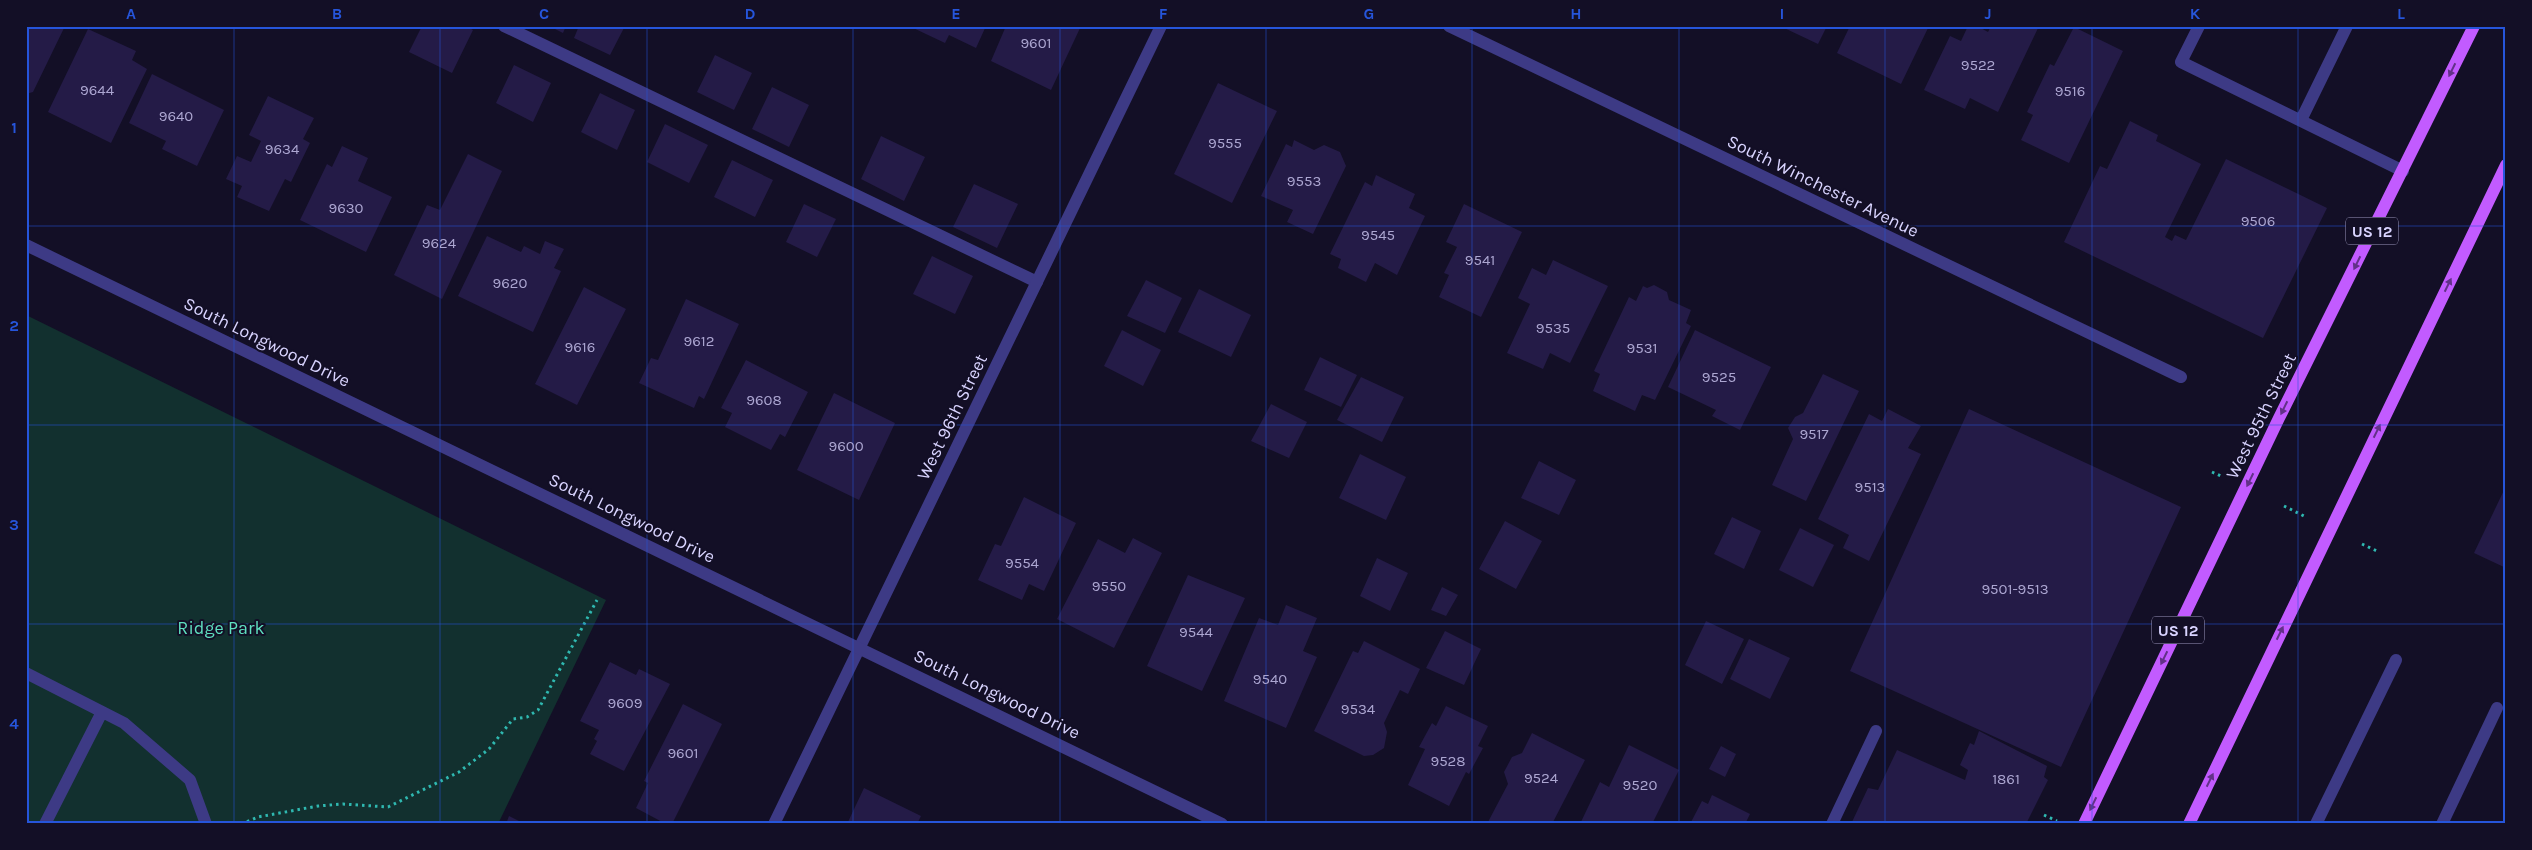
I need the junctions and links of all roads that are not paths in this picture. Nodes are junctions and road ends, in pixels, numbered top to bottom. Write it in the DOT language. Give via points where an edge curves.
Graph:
graph roads {
  1 [pos="504,26"];
  2 [pos="1161,26"];
  3 [pos="1449,26"];
  4 [pos="2199,26"];
  5 [pos="2347,26"];
  6 [pos="2474,26"];
  7 [pos="2301,120"];
  8 [pos="2506,165"];
  9 [pos="2402,170"];
  10 [pos="2503,179"];
  11 [pos="26,245"];
  12 [pos="1037,282"];
  13 [pos="2181,377"];
  14 [pos="859,646"];
  15 [pos="2396,660"];
  16 [pos="26,672"];
  17 [pos="2497,708"];
  18 [pos="102,712"];
  19 [pos="1876,731"];
  20 [pos="45,824"];
  21 [pos="206,824"];
  22 [pos="774,824"];
  23 [pos="1222,824"];
  24 [pos="1832,824"];
  25 [pos="2084,824"];
  26 [pos="2189,824"];
  27 [pos="2316,824"];
  28 [pos="2442,824"];
  1 -- 12 [label="street"];
  2 -- 12 [label="street, West 96th Street"];
  3 -- 13 [label="street, South Winchester Avenue"];
  4 -- 7 [label="street" via="2181,62"];
  5 -- 7 [label="street"];
  6 -- 9 [label="main road, West 95th Street / US 12, one-way"];
  7 -- 9 [label="street"];
  8 -- 10 [label="main road"];
  9 -- 25 [label="main road, West 95th Street / US 12, one-way"];
  26 -- 10 [label="main road, one-way"];
  11 -- 14 [label="street, South Longwood Drive"];
  12 -- 14 [label="street, West 96th Street"];
  14 -- 22 [label="street, West 96th Street"];
  14 -- 23 [label="street, South Longwood Drive"];
  15 -- 27 [label="street"];
  16 -- 18 [label="street"];
  17 -- 28 [label="street"];
  18 -- 20 [label="street"];
  18 -- 21 [label="street" via="124,723 190,780"];
  19 -- 24 [label="street"];
}
